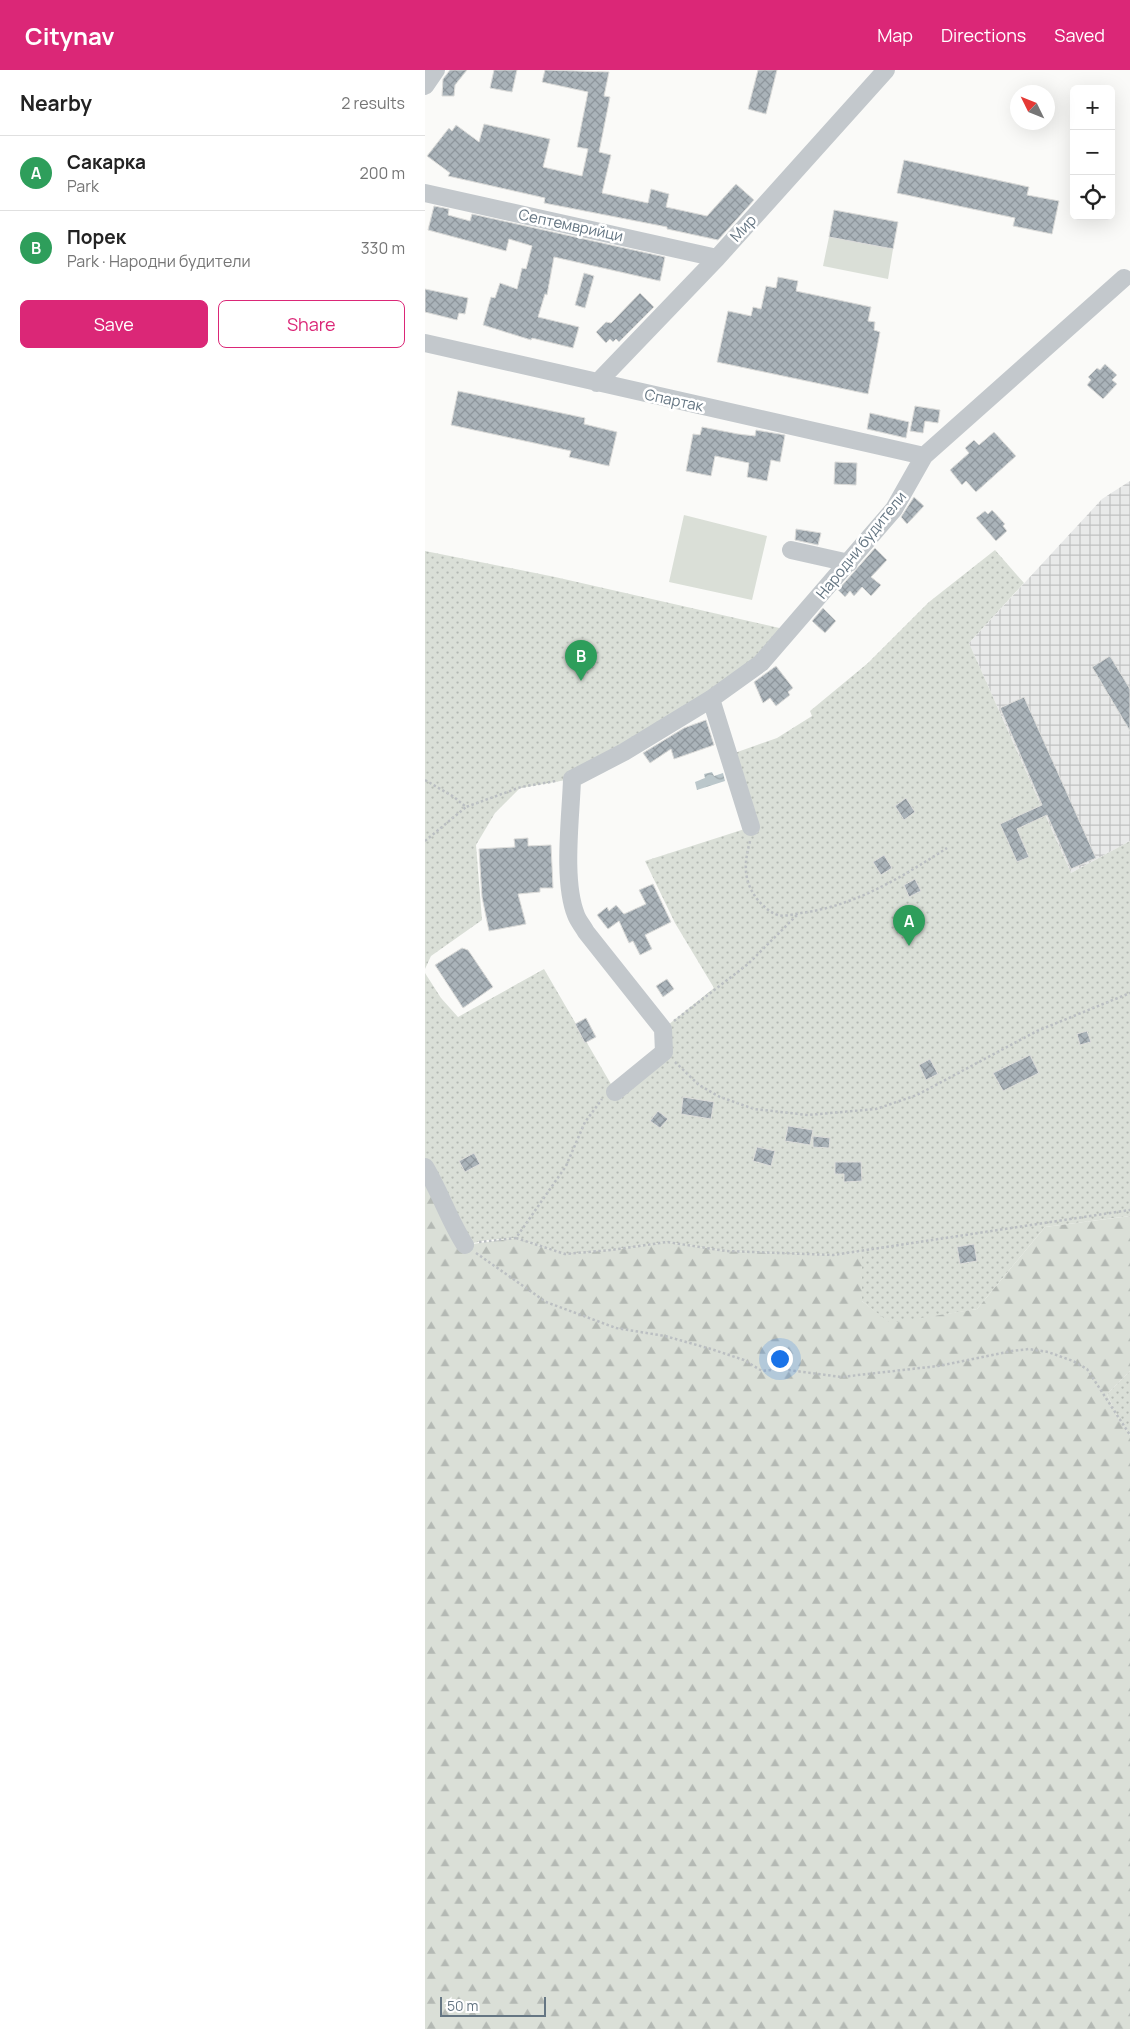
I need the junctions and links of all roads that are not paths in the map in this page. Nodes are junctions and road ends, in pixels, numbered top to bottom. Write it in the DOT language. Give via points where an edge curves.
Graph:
graph roads {
  1 [pos="437,70"];
  2 [pos="886,70"];
  3 [pos="425,86"];
  4 [pos="425,193"];
  5 [pos="717,258"];
  6 [pos="1124,278"];
  7 [pos="425,343"];
  8 [pos="597,383"];
  9 [pos="924,456"];
  10 [pos="791,550"];
  11 [pos="849,563"];
  12 [pos="711,699"];
  13 [pos="751,827"];
  14 [pos="615,1092"];
  15 [pos="425,1167"];
  16 [pos="465,1245"];
  1 -- 3 [label="street"];
  2 -- 5 [label="street, Мир"];
  4 -- 5 [label="street, Септемврийци"];
  5 -- 8 [label="street, Мир"];
  6 -- 9 [label="street, Народни будители"];
  7 -- 8 [label="street, Спартак"];
  8 -- 9 [label="street, Спартак"];
  9 -- 11 [label="street, Народни будители" via="894,509"];
  10 -- 11 [label="street"];
  11 -- 12 [label="street, Народни будители" via="761,663"];
  12 -- 13 [label="street"];
  12 -- 14 [label="street, Народни будители" via="624,752 572,779 569,865 576,915 663,1029 664,1052"];
  15 -- 16 [label="street"];
}
